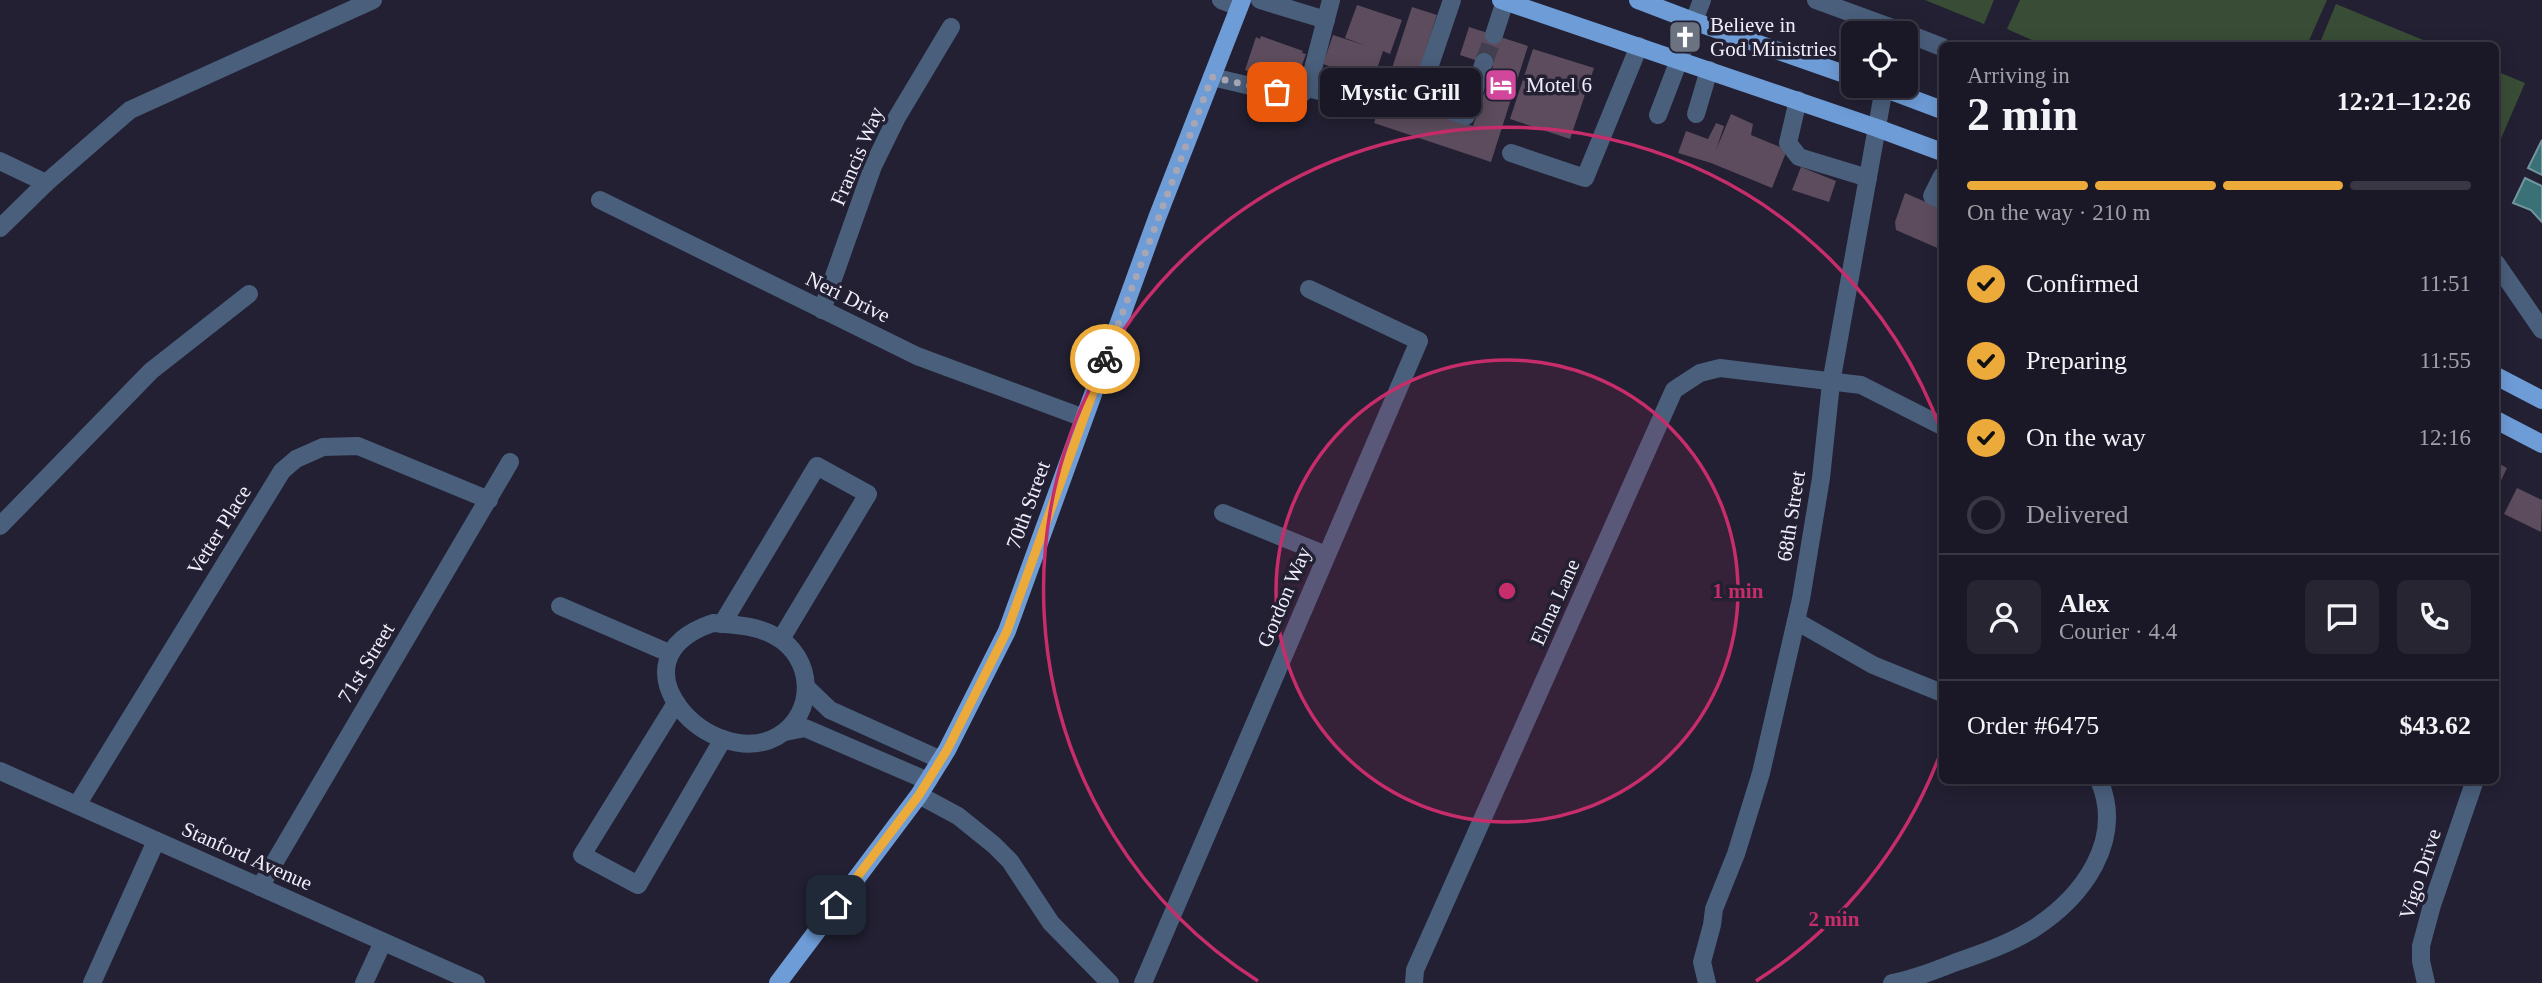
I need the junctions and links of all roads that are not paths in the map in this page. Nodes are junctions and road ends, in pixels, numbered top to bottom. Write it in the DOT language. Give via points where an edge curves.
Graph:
graph roads {
  1 [pos="373,0"];
  2 [pos="1221,0"];
  3 [pos="1259,0"];
  4 [pos="1331,0"];
  5 [pos="1452,0"];
  6 [pos="1639,0"];
  7 [pos="1702,0"];
  8 [pos="1816,0"];
  9 [pos="1503,1"];
  10 [pos="1241,3"];
  11 [pos="1326,20"];
  12 [pos="1693,21"];
  13 [pos="1873,21"];
  14 [pos="951,27"];
  15 [pos="1493,35"];
  16 [pos="1918,38"];
  17 [pos="1639,46"];
  18 [pos="1939,46"];
  19 [pos="1679,59"];
  20 [pos="1484,62"];
  21 [pos="1709,70"];
  22 [pos="1841,73"];
  23 [pos="1212,77"];
  24 [pos="1308,88"];
  25 [pos="1880,98"];
  26 [pos="1910,98"];
  27 [pos="1798,100"];
  28 [pos="1362,102"];
  29 [pos="1939,109"];
  30 [pos="1696,114"];
  31 [pos="1658,115"];
  32 [pos="1877,128"];
  33 [pos="1939,151"];
  34 [pos="1511,153"];
  35 [pos="0,161"];
  36 [pos="1868,178"];
  37 [pos="1939,182"];
  38 [pos="46,183"];
  39 [pos="1939,199"];
  40 [pos="600,200"];
  41 [pos="0,228"];
  42 [pos="2499,267"];
  43 [pos="1309,289"];
  44 [pos="249,294"];
  45 [pos="822,310"];
  46 [pos="2542,330"];
  47 [pos="2499,378"];
  48 [pos="1831,383"];
  49 [pos="2542,400"];
  50 [pos="1084,418"];
  51 [pos="2499,422"];
  52 [pos="1939,424"];
  53 [pos="2542,444"];
  54 [pos="510,461"];
  55 [pos="489,500"];
  56 [pos="1223,513"];
  57 [pos="0,526"];
  58 [pos="1326,555"];
  59 [pos="560,606"];
  60 [pos="1796,621"];
  61 [pos="722,624"];
  62 [pos="781,639"];
  63 [pos="669,653"];
  64 [pos="807,688"];
  65 [pos="1939,692"];
  66 [pos="676,703"];
  67 [pos="785,732"];
  68 [pos="723,739"];
  69 [pos="941,760"];
  70 [pos="0,771"];
  71 [pos="2100,784"];
  72 [pos="2475,784"];
  73 [pos="923,788"];
  74 [pos="77,805"];
  75 [pos="156,841"];
  76 [pos="260,887"];
  77 [pos="383,942"];
  78 [pos="92,983"];
  79 [pos="364,983"];
  80 [pos="477,983"];
  81 [pos="778,983"];
  82 [pos="1110,983"];
  83 [pos="1143,983"];
  84 [pos="1414,983"];
  85 [pos="1707,983"];
  86 [pos="1892,983"];
  87 [pos="2426,983"];
  1 -- 38 [label="street" via="130,110"];
  2 -- 10 [label="street"];
  3 -- 11 [label="street"];
  4 -- 11 [label="street"];
  5 -- 20 [label="street" via="1418,100 1466,116"];
  6 -- 12 [label="main road"];
  7 -- 12 [label="street"];
  8 -- 13 [label="street"];
  9 -- 15 [label="street"];
  9 -- 17 [label="main road"];
  10 -- 23 [label="main road, 70th Street"];
  11 -- 24 [label="street"];
  12 -- 19 [label="street"];
  12 -- 22 [label="main road"];
  14 -- 45 [label="street, Francis Way" via="873,166"];
  16 -- 18 [label="street"];
  17 -- 19 [label="main road"];
  17 -- 34 [label="street" via="1585,178"];
  19 -- 21 [label="main road"];
  19 -- 31 [label="street"];
  21 -- 27 [label="main road"];
  21 -- 30 [label="street"];
  23 -- 24 [label="street" via="1298,97"];
  23 -- 50 [label="main road, 70th Street"];
  24 -- 28 [label="street"];
  25 -- 32 [label="street, 68th Street"];
  26 -- 29 [label="main road"];
  27 -- 32 [label="main road"];
  27 -- 36 [label="street" via="1788,143 1799,157"];
  32 -- 33 [label="main road"];
  32 -- 36 [label="street, 68th Street"];
  35 -- 38 [label="street"];
  36 -- 48 [label="street, 68th Street"];
  37 -- 39 [label="street" via="1932,196"];
  38 -- 41 [label="street"];
  40 -- 45 [label="street, Neri Drive"];
  42 -- 46 [label="street"];
  43 -- 58 [label="street, Gordon Way" via="1419,341"];
  44 -- 57 [label="street" via="151,371"];
  45 -- 50 [label="street, Neri Drive" via="917,356"];
  47 -- 49 [label="main road"];
  48 -- 52 [label="street" via="1861,385"];
  48 -- 60 [label="street, 68th Street" via="1821,478"];
  48 -- 84 [label="street, Elma Lane" via="1720,368 1700,373 1674,390 1415,971"];
  50 -- 69 [label="main road, 70th Street" via="1007,631"];
  51 -- 53 [label="main road"];
  54 -- 55 [label="street, 71st Street"];
  55 -- 74 [label="street, Vetter Place" via="358,446 323,447 296,459 282,471"];
  55 -- 76 [label="street, 71st Street"];
  56 -- 58 [label="street"];
  58 -- 83 [label="street, Gordon Way"];
  59 -- 63 [label="street"];
  60 -- 65 [label="street" via="1873,665"];
  60 -- 85 [label="street, 68th Street" via="1761,773 1714,909 1702,962"];
  61 -- 62 [label="street" via="760,629"];
  61 -- 62 [label="street" via="817,466 868,494"];
  61 -- 63 [label="street" via="695,629"];
  62 -- 64 [label="street" via="802,664"];
  63 -- 66 [label="street" via="666,680"];
  64 -- 67 [label="street" via="801,712"];
  64 -- 69 [label="street" via="830,710"];
  66 -- 68 [label="street" via="699,726"];
  66 -- 68 [label="street" via="582,855 638,885"];
  67 -- 68 [label="street" via="761,742"];
  67 -- 73 [label="street" via="805,728"];
  69 -- 73 [label="main road, 70th Street"];
  70 -- 74 [label="street, Stanford Avenue"];
  71 -- 86 [label="street" via="2108,832 2090,873 2066,902 2014,940"];
  72 -- 87 [label="street, Vigo Drive" via="2421,946"];
  73 -- 81 [label="main road, 70th Street"];
  73 -- 82 [label="street" via="1010,861 1051,923"];
  74 -- 75 [label="street, Stanford Avenue"];
  75 -- 76 [label="street, Stanford Avenue"];
  75 -- 78 [label="street"];
  76 -- 77 [label="street, Stanford Avenue"];
  77 -- 79 [label="street"];
  77 -- 80 [label="street, Stanford Avenue"];
}
